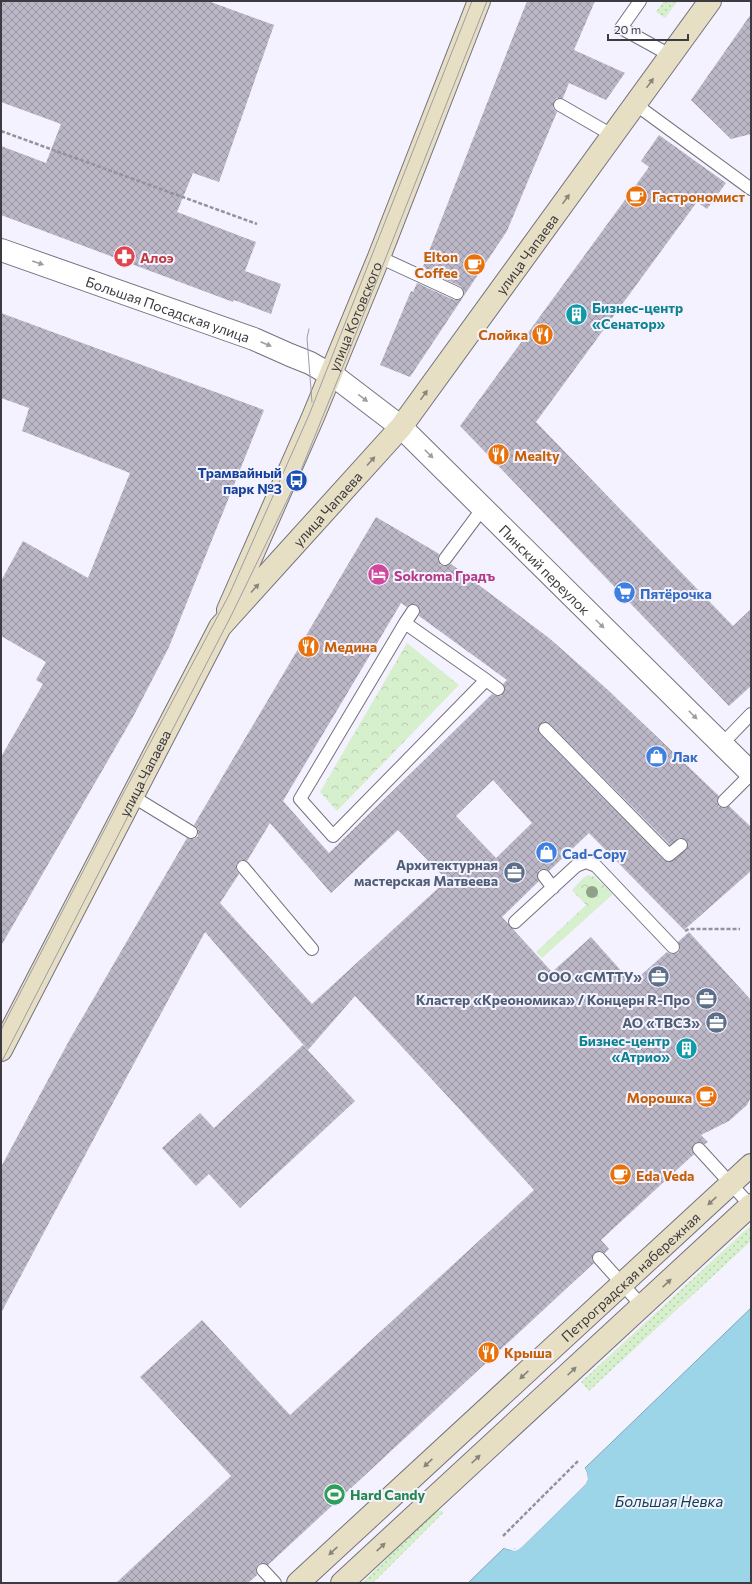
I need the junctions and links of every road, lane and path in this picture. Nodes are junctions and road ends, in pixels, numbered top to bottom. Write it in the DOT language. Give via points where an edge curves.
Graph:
graph roads {
  1 [pos="479,1"];
  2 [pos="640,1"];
  3 [pos="710,1"];
  4 [pos="670,55"];
  5 [pos="635,104"];
  6 [pos="560,105"];
  7 [pos="1,131"];
  8 [pos="612,135"];
  9 [pos="751,190"];
  10 [pos="257,224"];
  11 [pos="1,250"];
  12 [pos="379,257"];
  13 [pos="457,293"];
  14 [pos="331,375"];
  15 [pos="401,427"];
  16 [pos="483,508"];
  17 [pos="445,559"];
  18 [pos="413,611"];
  19 [pos="405,623"];
  20 [pos="220,627"];
  21 [pos="486,680"];
  22 [pos="498,689"];
  23 [pos="751,714"];
  24 [pos="545,729"];
  25 [pos="722,744"];
  26 [pos="751,773"];
  27 [pos="132,796"];
  28 [pos="724,801"];
  29 [pos="191,832"];
  30 [pos="681,845"];
  31 [pos="243,867"];
  32 [pos="544,876"];
  33 [pos="553,888"];
  34 [pos="515,922"];
  35 [pos="740,929"];
  36 [pos="671,945"];
  37 [pos="312,949"];
  38 [pos="1,1050"];
  39 [pos="699,1149"];
  40 [pos="751,1166"];
  41 [pos="731,1184"];
  42 [pos="751,1206"];
  43 [pos="599,1258"];
  44 [pos="622,1284"];
  45 [pos="642,1306"];
  46 [pos="579,1460"];
  47 [pos="503,1536"];
  48 [pos="263,1570"];
  49 [pos="275,1583"];
  50 [pos="298,1583"];
  51 [pos="342,1583"];
  1 -- 12 [label="street, улица Котовского"];
  2 -- 4 [label="lane" via="621,28"];
  3 -- 4 [label="street, улица Чапаева"];
  5 -- 4 [label="street, улица Чапаева, one-way"];
  5 -- 8 [label="street, улица Чапаева"];
  5 -- 9 [label="lane"];
  6 -- 8 [label="lane"];
  7 -- 10 [label="path"];
  15 -- 8 [label="street, улица Чапаева, one-way"];
  11 -- 14 [label="street, Большая Посадская улица, one-way" via="254,339"];
  12 -- 13 [label="lane"];
  12 -- 14 [label="street, улица Котовского"];
  14 -- 15 [label="street, Пинский переулок, one-way"];
  14 -- 20 [label="street, улица Котовского"];
  15 -- 16 [label="street, Пинский переулок, one-way"];
  20 -- 15 [label="street, улица Чапаева, one-way"];
  16 -- 17 [label="lane"];
  16 -- 25 [label="street, Пинский переулок, one-way"];
  18 -- 19 [label="lane"];
  19 -- 21 [label="lane"];
  19 -- 21 [label="lane" via="300,799 333,836"];
  20 -- 27 [label="street, улица Чапаева"];
  21 -- 22 [label="lane"];
  23 -- 25 [label="lane"];
  24 -- 30 [label="lane" via="669,855"];
  25 -- 26 [label="street, Пинский переулок"];
  26 -- 28 [label="lane"];
  27 -- 29 [label="lane"];
  27 -- 38 [label="street, улица Чапаева"];
  31 -- 37 [label="lane"];
  32 -- 33 [label="lane"];
  33 -- 34 [label="lane"];
  33 -- 36 [label="lane" via="576,866 586,862 596,866"];
  35 -- 36 [label="path" via="689,929"];
  39 -- 41 [label="lane"];
  40 -- 41 [label="street, Петроградская набережная"];
  41 -- 42 [label="lane"];
  41 -- 44 [label="street, Петроградская набережная, one-way"];
  45 -- 42 [label="street, Петроградская набережная, one-way"];
  43 -- 44 [label="lane"];
  44 -- 45 [label="lane"];
  44 -- 50 [label="street, Петроградская набережная, one-way"];
  51 -- 45 [label="street, Петроградская набережная, one-way"];
  46 -- 47 [label="path"];
  48 -- 49 [label="lane"];
}
